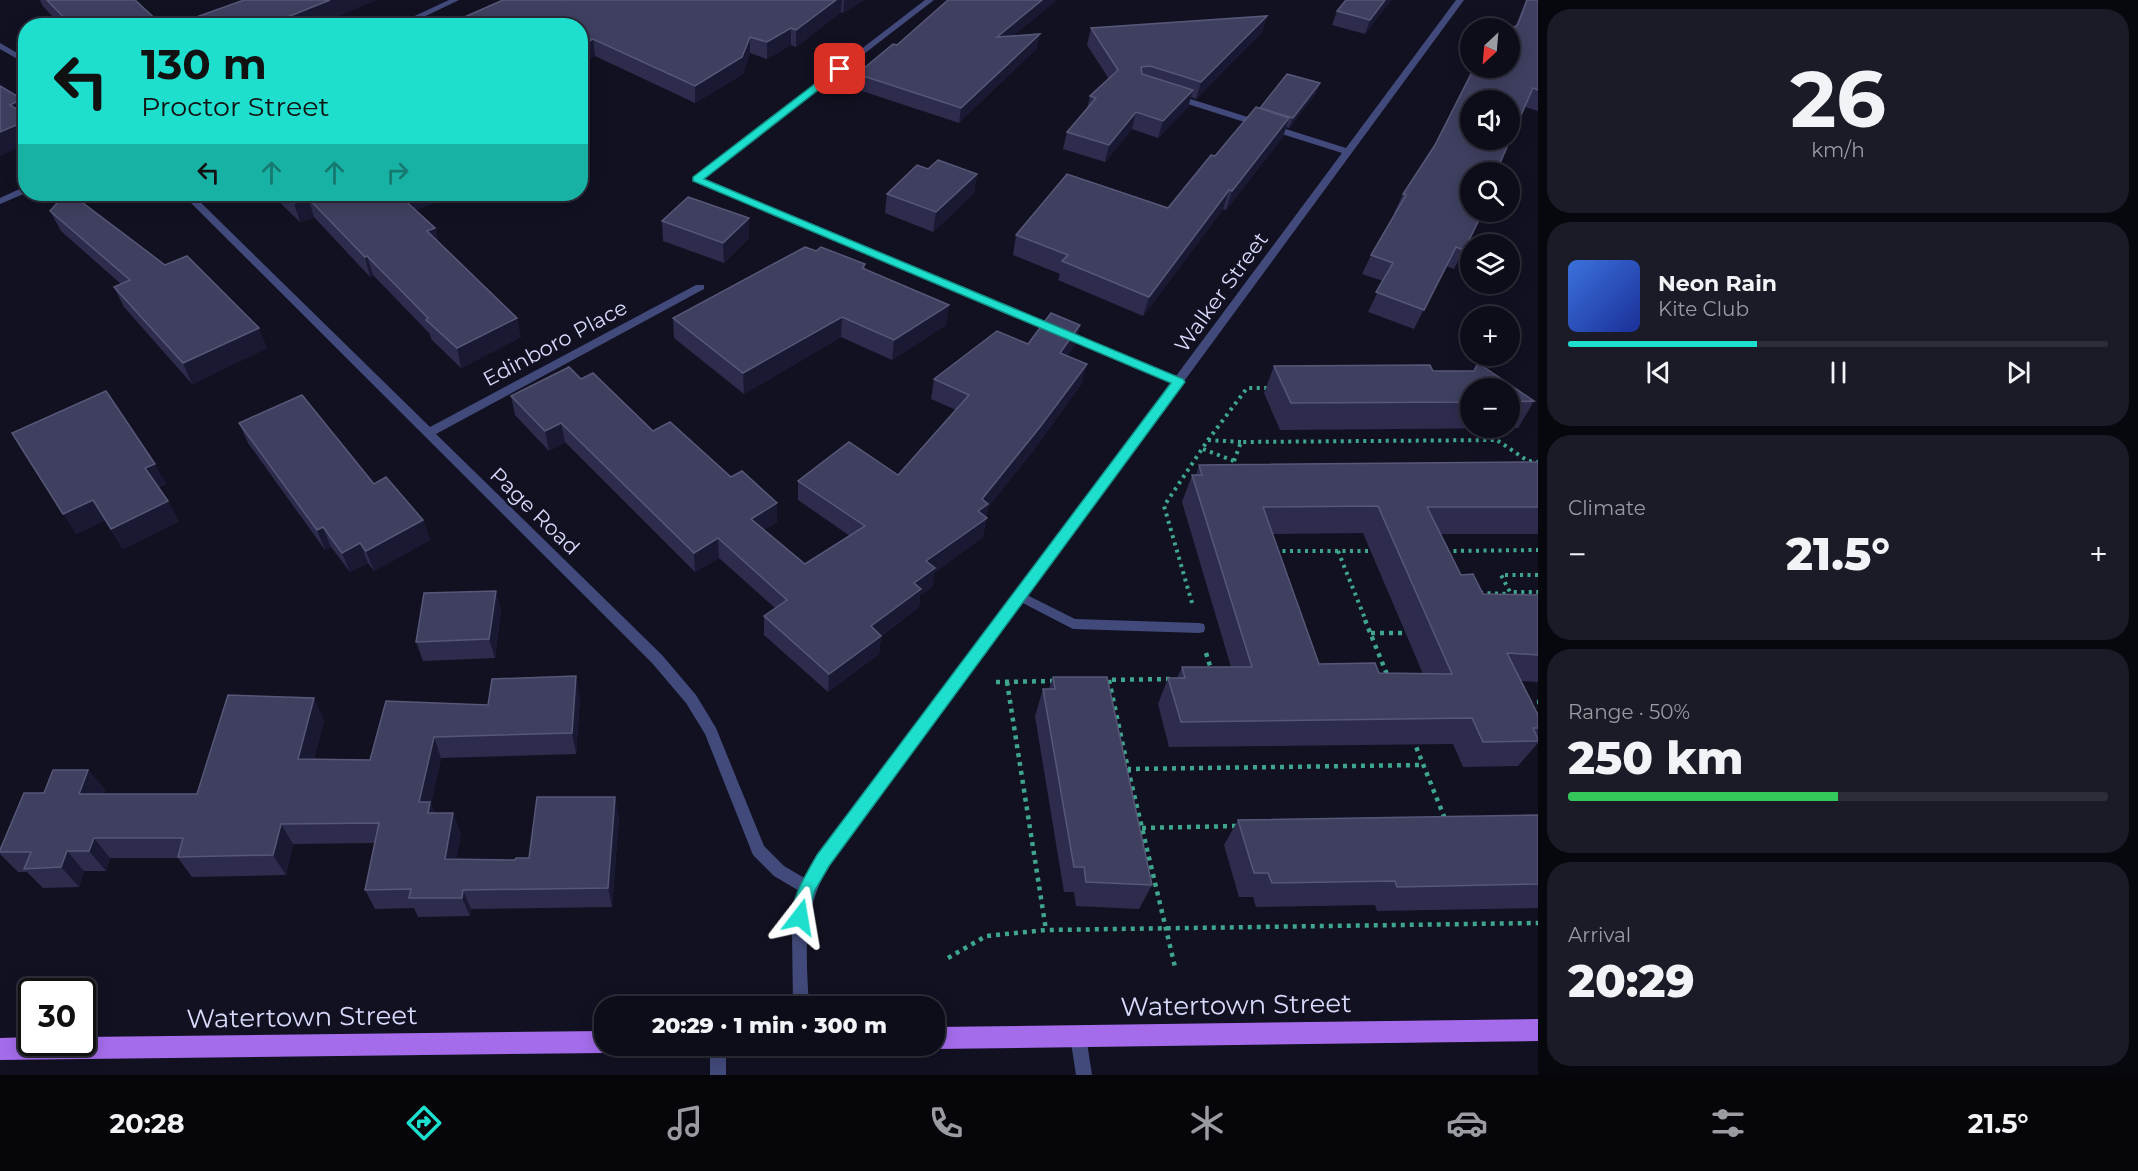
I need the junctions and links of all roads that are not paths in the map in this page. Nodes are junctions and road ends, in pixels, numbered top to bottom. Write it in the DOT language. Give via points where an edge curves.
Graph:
graph roads {
  1 [pos="455,0"];
  2 [pos="930,0"];
  3 [pos="1460,0"];
  4 [pos="416,18"];
  5 [pos="0,45"];
  6 [pos="18,57"];
  7 [pos="1164,94"];
  8 [pos="1348,152"];
  9 [pos="18,193"];
  10 [pos="0,201"];
  11 [pos="194,201"];
  12 [pos="700,286"];
  13 [pos="1179,382"];
  14 [pos="428,433"];
  15 [pos="1019,596"];
  16 [pos="1199,628"];
  17 [pos="807,888"];
  18 [pos="801,996"];
  19 [pos="1538,1030"];
  20 [pos="1078,1036"];
  21 [pos="945,1038"];
  22 [pos="594,1042"];
  23 [pos="0,1049"];
  24 [pos="718,1056"];
  25 [pos="718,1075"];
  26 [pos="1084,1075"];
  1 -- 4 [label="street"];
  2 -- 13 [label="street" via="697,179"];
  3 -- 8 [label="street, Walker Street"];
  5 -- 6 [label="street"];
  7 -- 8 [label="street"];
  8 -- 13 [label="street, Walker Street"];
  9 -- 10 [label="street"];
  11 -- 14 [label="street, Page Road"];
  12 -- 14 [label="street, Edinboro Place"];
  13 -- 15 [label="street, Walker Street"];
  14 -- 17 [label="street, Page Road" via="675,680 711,732 758,850 779,871"];
  15 -- 16 [label="street" via="1073,624"];
  15 -- 17 [label="street, Walker Street"];
  17 -- 18 [label="street, Walker Street" via="798,934"];
  19 -- 20 [label="main road, Watertown Street"];
  20 -- 21 [label="main road, Watertown Street"];
  20 -- 26 [label="street"];
  22 -- 23 [label="main road, Watertown Street"];
  24 -- 25 [label="street"];
}
